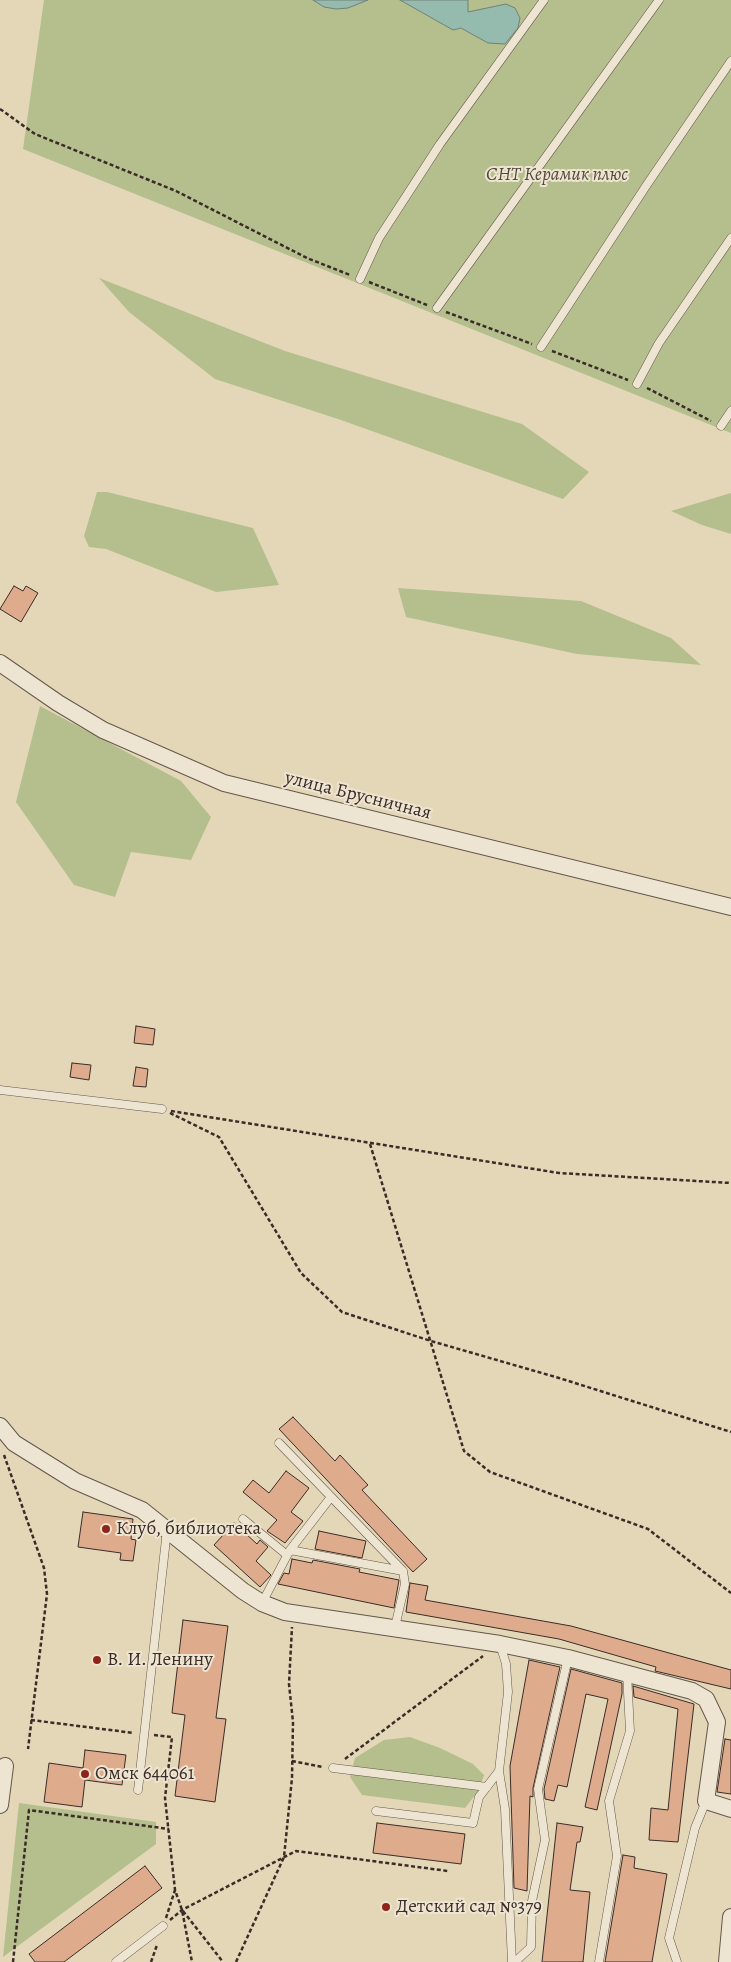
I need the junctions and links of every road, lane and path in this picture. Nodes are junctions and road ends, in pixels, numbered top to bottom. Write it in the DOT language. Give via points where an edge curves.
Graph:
graph roads {
  1 [pos="544,0"];
  2 [pos="659,0"];
  3 [pos="731,61"];
  4 [pos="731,238"];
  5 [pos="360,279"];
  6 [pos="437,308"];
  7 [pos="542,347"];
  8 [pos="637,384"];
  9 [pos="731,411"];
  10 [pos="720,426"];
  11 [pos="0,663"];
  12 [pos="731,907"];
  13 [pos="0,1090"];
  14 [pos="162,1110"];
  15 [pos="370,1144"];
  16 [pos="731,1184"];
  17 [pos="431,1341"];
  18 [pos="0,1426"];
  19 [pos="731,1432"];
  20 [pos="279,1443"];
  21 [pos="3,1453"];
  22 [pos="331,1497"];
  23 [pos="243,1519"];
  24 [pos="167,1530"];
  25 [pos="288,1553"];
  26 [pos="403,1571"];
  27 [pos="731,1593"];
  28 [pos="262,1603"];
  29 [pos="293,1614"];
  30 [pos="395,1627"];
  31 [pos="500,1644"];
  32 [pos="568,1658"];
  33 [pos="627,1673"];
  34 [pos="28,1749"];
  35 [pos="292,1761"];
  36 [pos="5,1766"];
  37 [pos="333,1768"];
  38 [pos="499,1771"];
  39 [pos="487,1787"];
  40 [pos="138,1790"];
  41 [pos="706,1802"];
  42 [pos="0,1805"];
  43 [pos="731,1809"];
  44 [pos="376,1811"];
  45 [pos="168,1828"];
  46 [pos="284,1857"];
  47 [pos="448,1871"];
  48 [pos="182,1910"];
  49 [pos="731,1917"];
  50 [pos="164,1926"];
  51 [pos="12,1962"];
  52 [pos="116,1962"];
  53 [pos="192,1962"];
  54 [pos="222,1962"];
  55 [pos="236,1962"];
  56 [pos="513,1962"];
  57 [pos="599,1962"];
  58 [pos="677,1962"];
  59 [pos="728,1962"];
  1 -- 5 [label="lane" via="440,144 379,238"];
  2 -- 6 [label="lane"];
  3 -- 7 [label="lane"];
  4 -- 8 [label="lane" via="659,343"];
  9 -- 10 [label="lane"];
  11 -- 12 [label="street, улица Брусничная" via="102,730 224,783"];
  13 -- 14 [label="lane"];
  14 -- 15 [label="path"];
  14 -- 17 [label="path" via="219,1138 301,1273 342,1312"];
  15 -- 16 [label="path" via="559,1172"];
  15 -- 17 [label="path"];
  17 -- 19 [label="path"];
  17 -- 27 [label="path" via="464,1451 490,1472 648,1529"];
  18 -- 24 [label="street" via="14,1443 60,1472 142,1510"];
  20 -- 22 [label="lane"];
  21 -- 34 [label="path" via="44,1568 47,1594"];
  22 -- 25 [label="lane"];
  22 -- 26 [label="lane"];
  23 -- 25 [label="lane"];
  24 -- 28 [label="street"];
  24 -- 40 [label="lane"];
  25 -- 26 [label="lane"];
  25 -- 28 [label="lane"];
  26 -- 30 [label="lane" via="405,1584"];
  28 -- 29 [label="street"];
  29 -- 30 [label="street"];
  29 -- 35 [label="path" via="289,1684 293,1722"];
  30 -- 31 [label="street"];
  31 -- 32 [label="street"];
  31 -- 37 [label="path"];
  31 -- 38 [label="lane" via="506,1664 508,1692"];
  32 -- 33 [label="street"];
  32 -- 56 [label="lane" via="538,1788 545,1840 532,1902 530,1947"];
  33 -- 41 [label="street" via="692,1691 706,1699 717,1722"];
  33 -- 57 [label="lane" via="630,1731 608,1801 617,1856"];
  35 -- 37 [label="path"];
  35 -- 46 [label="path"];
  36 -- 42 [label="street"];
  37 -- 39 [label="lane"];
  38 -- 39 [label="lane"];
  38 -- 56 [label="lane" via="505,1810"];
  39 -- 44 [label="lane" via="479,1797 473,1823"];
  41 -- 43 [label="street"];
  41 -- 58 [label="lane" via="695,1828 669,1938"];
  45 -- 51 [label="path" via="29,1810"];
  46 -- 47 [label="path" via="296,1851"];
  46 -- 48 [label="path"];
  46 -- 55 [label="path"];
  48 -- 50 [label="path"];
  48 -- 50 [label="path" via="175,1890"];
  48 -- 53 [label="path"];
  48 -- 54 [label="path"];
  49 -- 59 [label="street"];
  50 -- 52 [label="lane"];
}
